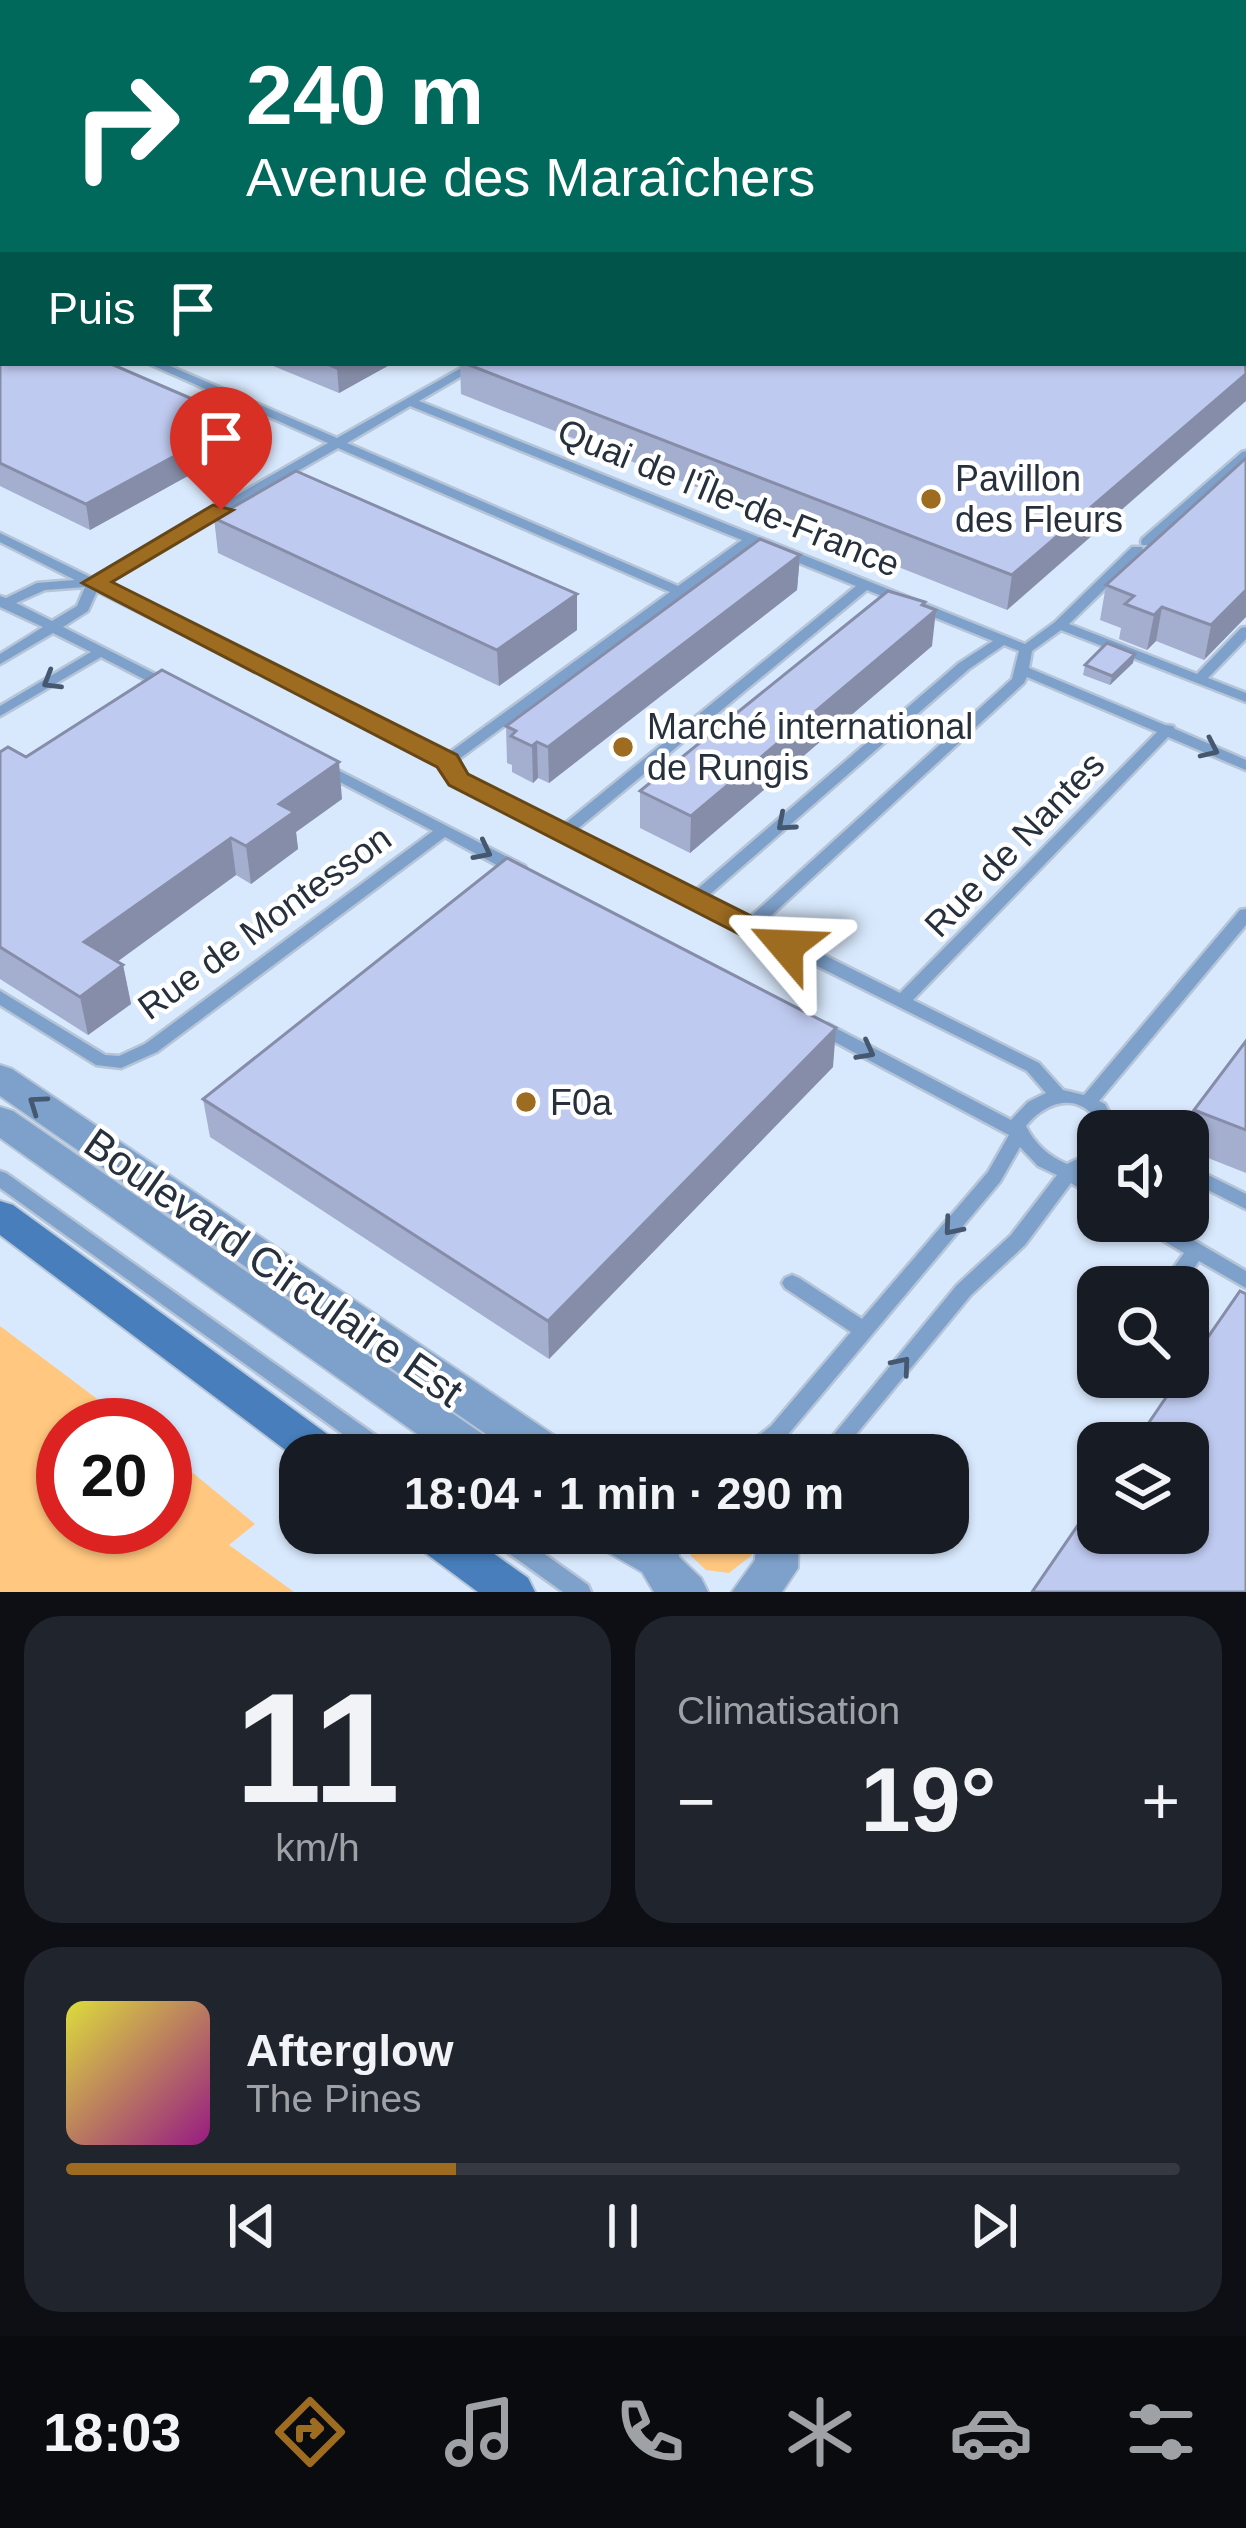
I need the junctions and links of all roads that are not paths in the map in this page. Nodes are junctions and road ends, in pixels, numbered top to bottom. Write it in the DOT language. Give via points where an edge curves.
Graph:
graph roads {
  1 [pos="159,366"];
  2 [pos="473,366"];
  3 [pos="410,402"];
  4 [pos="338,444"];
  5 [pos="1246,455"];
  6 [pos="0,537"];
  7 [pos="752,538"];
  8 [pos="94,583"];
  9 [pos="865,585"];
  10 [pos="680,591"];
  11 [pos="2,603"];
  12 [pos="1060,625"];
  13 [pos="50,628"];
  14 [pos="1246,631"];
  15 [pos="1003,640"];
  16 [pos="1026,649"];
  17 [pos="102,651"];
  18 [pos="0,660"];
  19 [pos="1025,671"];
  20 [pos="1199,680"];
  21 [pos="182,693"];
  22 [pos="1246,698"];
  23 [pos="0,712"];
  24 [pos="1168,729"];
  25 [pos="302,757"];
  26 [pos="447,761"];
  27 [pos="1246,765"];
  28 [pos="443,831"];
  29 [pos="562,832"];
  30 [pos="544,883"];
  31 [pos="694,900"];
  32 [pos="1246,914"];
  33 [pos="748,928"];
  34 [pos="0,998"];
  35 [pos="903,1000"];
  36 [pos="807,1021"];
  37 [pos="0,1078"];
  38 [pos="1058,1096"];
  39 [pos="1088,1102"];
  40 [pos="1094,1110"];
  41 [pos="0,1120"];
  42 [pos="1018,1132"];
  43 [pos="1077,1168"];
  44 [pos="1069,1172"];
  45 [pos="0,1178"];
  46 [pos="1077,1178"];
  47 [pos="1209,1183"];
  48 [pos="1246,1202"];
  49 [pos="0,1215"];
  50 [pos="1184,1242"];
  51 [pos="1198,1250"];
  52 [pos="1186,1266"];
  53 [pos="1246,1280"];
  54 [pos="792,1282"];
  55 [pos="864,1330"];
  56 [pos="295,1434"];
  57 [pos="359,1434"];
  58 [pos="449,1434"];
  59 [pos="518,1434"];
  60 [pos="775,1434"];
  61 [pos="844,1434"];
  62 [pos="460,1554"];
  63 [pos="527,1554"];
  64 [pos="659,1554"];
  65 [pos="778,1554"];
  66 [pos="785,1554"];
  67 [pos="513,1592"];
  68 [pos="580,1592"];
  69 [pos="686,1592"];
  70 [pos="754,1592"];
  71 [pos="796,1592"];
  1 -- 4 [label="lane"];
  2 -- 3 [label="lane"];
  3 -- 4 [label="lane"];
  3 -- 7 [label="lane, Quai de l'Île-de-France"];
  4 -- 8 [label="lane"];
  4 -- 10 [label="lane"];
  5 -- 12 [label="lane"];
  6 -- 8 [label="lane"];
  7 -- 9 [label="lane, Quai de l'Île-de-France"];
  7 -- 10 [label="lane"];
  8 -- 11 [label="lane" via="42,586"];
  8 -- 13 [label="lane" via="83,608"];
  8 -- 26 [label="lane"];
  9 -- 15 [label="lane, Quai de l'Île-de-France"];
  9 -- 29 [label="lane"];
  10 -- 26 [label="lane"];
  11 -- 13 [label="lane"];
  12 -- 16 [label="lane"];
  12 -- 20 [label="lane"];
  13 -- 17 [label="lane"];
  13 -- 18 [label="lane"];
  14 -- 20 [label="lane"];
  15 -- 16 [label="lane, Quai de l'Île-de-France"];
  15 -- 31 [label="lane, one-way"];
  16 -- 19 [label="lane"];
  17 -- 21 [label="lane"];
  17 -- 23 [label="lane, one-way"];
  19 -- 24 [label="lane"];
  19 -- 33 [label="lane"];
  20 -- 22 [label="lane"];
  24 -- 27 [label="lane, one-way"];
  24 -- 35 [label="lane, Rue de Nantes"];
  25 -- 28 [label="lane"];
  26 -- 29 [label="lane" via="458,779"];
  28 -- 30 [label="lane, one-way"];
  28 -- 34 [label="lane, Rue de Montesson" via="151,1048 121,1062 101,1061"];
  29 -- 31 [label="lane"];
  31 -- 33 [label="lane"];
  32 -- 39 [label="lane"];
  33 -- 35 [label="lane"];
  35 -- 38 [label="lane" via="1033,1067"];
  36 -- 42 [label="lane, one-way"];
  59 -- 37 [label="street, Boulevard Circulaire Est, one-way"];
  38 -- 39 [label="lane"];
  38 -- 42 [label="lane" via="1029,1109"];
  39 -- 40 [label="lane"];
  41 -- 58 [label="street"];
  42 -- 44 [label="lane" via="1037,1156"];
  42 -- 55 [label="lane, one-way" via="994,1177"];
  43 -- 44 [label="lane"];
  44 -- 46 [label="lane"];
  61 -- 44 [label="lane, one-way"];
  45 -- 57 [label="lane"];
  47 -- 48 [label="lane"];
  49 -- 56 [label="main road"];
  50 -- 51 [label="lane"];
  51 -- 52 [label="lane"];
  51 -- 53 [label="lane"];
  54 -- 55 [label="lane"];
  55 -- 60 [label="lane"];
  62 -- 67 [label="main road"];
  63 -- 68 [label="lane"];
  64 -- 69 [label="street" via="665,1574"];
  65 -- 70 [label="street"];
  66 -- 71 [label="street"];
}
